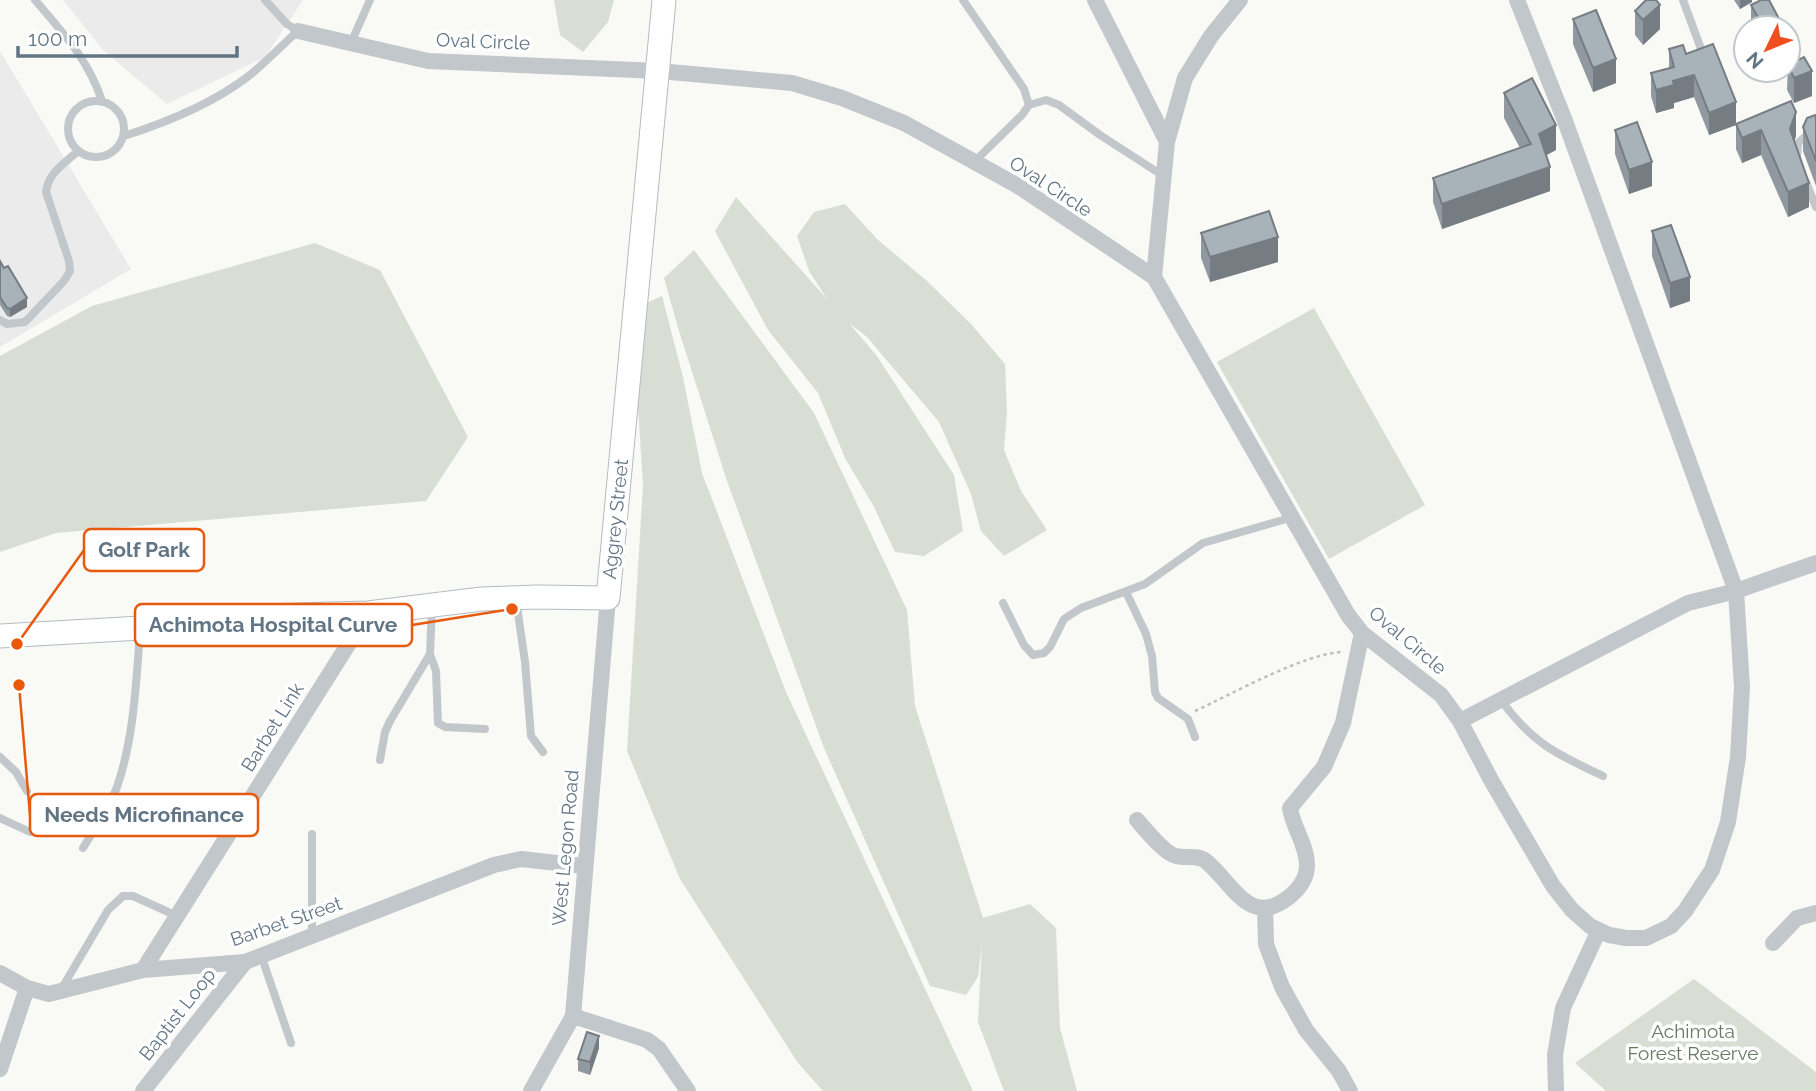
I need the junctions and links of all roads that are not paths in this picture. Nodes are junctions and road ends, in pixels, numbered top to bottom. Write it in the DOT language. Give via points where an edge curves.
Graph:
graph roads {
  1 [pos="35,0"];
  2 [pos="265,0"];
  3 [pos="370,0"];
  4 [pos="664,0"];
  5 [pos="963,0"];
  6 [pos="1095,0"];
  7 [pos="1240,0"];
  8 [pos="1683,0"];
  9 [pos="1520,1"];
  10 [pos="298,31"];
  11 [pos="350,45"];
  12 [pos="1704,57"];
  13 [pos="659,71"];
  14 [pos="103,101"];
  15 [pos="1029,105"];
  16 [pos="1816,127"];
  17 [pos="124,136"];
  18 [pos="1167,142"];
  19 [pos="78,151"];
  20 [pos="974,162"];
  21 [pos="1165,177"];
  22 [pos="1816,207"];
  23 [pos="1154,278"];
  24 [pos="0,320"];
  25 [pos="1293,517"];
  26 [pos="1816,564"];
  27 [pos="1736,591"];
  28 [pos="1126,592"];
  29 [pos="608,598"];
  30 [pos="516,599"];
  31 [pos="1003,603"];
  32 [pos="432,607"];
  33 [pos="368,613"];
  34 [pos="140,629"];
  35 [pos="1362,633"];
  36 [pos="0,636"];
  37 [pos="430,654"];
  38 [pos="1501,700"];
  39 [pos="1460,720"];
  40 [pos="485,729"];
  41 [pos="1195,737"];
  42 [pos="544,752"];
  43 [pos="0,757"];
  44 [pos="380,760"];
  45 [pos="1604,776"];
  46 [pos="27,791"];
  47 [pos="0,818"];
  48 [pos="1136,820"];
  49 [pos="30,832"];
  50 [pos="312,834"];
  51 [pos="83,848"];
  52 [pos="584,866"];
  53 [pos="1265,908"];
  54 [pos="1816,913"];
  55 [pos="177,916"];
  56 [pos="1599,930"];
  57 [pos="312,937"];
  58 [pos="1773,943"];
  59 [pos="261,955"];
  60 [pos="245,962"];
  61 [pos="143,970"];
  62 [pos="0,973"];
  63 [pos="27,988"];
  64 [pos="61,991"];
  65 [pos="573,1016"];
  66 [pos="291,1043"];
  67 [pos="0,1069"];
  68 [pos="143,1091"];
  69 [pos="531,1091"];
  70 [pos="688,1091"];
  71 [pos="1350,1091"];
  72 [pos="1556,1091"];
  1 -- 14 [label="lane" via="84,60"];
  2 -- 10 [label="lane"];
  3 -- 11 [label="lane"];
  4 -- 13 [label="main road, Aggrey Street"];
  5 -- 15 [label="lane" via="1024,89"];
  6 -- 18 [label="street"];
  7 -- 18 [label="street" via="1185,78"];
  8 -- 12 [label="lane"];
  9 -- 27 [label="street, Oval Circle"];
  10 -- 11 [label="street, Oval Circle"];
  10 -- 17 [label="lane" via="250,75 209,100"];
  11 -- 13 [label="street, Oval Circle" via="428,61"];
  13 -- 20 [label="street, Oval Circle" via="792,83 904,124"];
  13 -- 29 [label="main road, Aggrey Street"];
  14 -- 17 [label="lane" via="116,108 124,121"];
  14 -- 19 [label="lane" via="87,102 75,110 68,124 69,139"];
  15 -- 20 [label="lane"];
  15 -- 21 [label="lane" via="1046,100 1059,105"];
  16 -- 22 [label="lane" via="1802,138 1796,151"];
  17 -- 19 [label="lane" via="117,149 105,157"];
  18 -- 21 [label="street"];
  19 -- 24 [label="lane" via="51,175 46,192 70,271 25,322"];
  20 -- 23 [label="street, Oval Circle" via="1018,186"];
  21 -- 23 [label="street"];
  23 -- 25 [label="street, Oval Circle"];
  25 -- 28 [label="lane" via="1203,543"];
  25 -- 35 [label="street, Oval Circle" via="1331,588"];
  26 -- 27 [label="street"];
  27 -- 38 [label="street" via="1688,603"];
  27 -- 56 [label="street, Oval Circle" via="1742,687 1738,757 1728,822 1712,870 1671,926 1646,938"];
  28 -- 31 [label="lane" via="1081,608 1064,620 1050,647 1038,655 1024,645"];
  28 -- 41 [label="lane" via="1146,634 1158,698 1185,716"];
  29 -- 30 [label="main road, Aggrey Street"];
  29 -- 52 [label="street, West Legon Road"];
  30 -- 32 [label="main road, Aggrey Street"];
  30 -- 42 [label="lane" via="531,736"];
  32 -- 33 [label="main road, Aggrey Street"];
  32 -- 37 [label="lane"];
  33 -- 34 [label="main road, Aggrey Street" via="261,616"];
  33 -- 55 [label="street, Barbet Link"];
  34 -- 36 [label="main road, Aggrey Street"];
  34 -- 51 [label="lane" via="123,767 117,788"];
  35 -- 39 [label="street, Oval Circle" via="1441,695"];
  35 -- 53 [label="street" via="1343,723 1324,767 1290,808 1306,851 1306,877 1282,903"];
  37 -- 40 [label="lane" via="436,671 438,723"];
  37 -- 44 [label="lane" via="385,732"];
  38 -- 39 [label="street"];
  38 -- 45 [label="lane" via="1537,741"];
  39 -- 56 [label="street, Oval Circle" via="1553,886 1572,910"];
  43 -- 46 [label="lane"];
  47 -- 49 [label="lane"];
  48 -- 53 [label="street" via="1168,852 1202,859 1242,900"];
  50 -- 57 [label="lane"];
  52 -- 57 [label="street, Barbet Street" via="521,859 494,865"];
  52 -- 65 [label="street, West Legon Road"];
  53 -- 71 [label="street" via="1266,944 1282,987"];
  54 -- 58 [label="street" via="1797,918"];
  55 -- 61 [label="street, Barbet Link"];
  55 -- 64 [label="lane" via="123,896 108,911"];
  56 -- 72 [label="street" via="1563,1008 1555,1055"];
  57 -- 59 [label="street, Barbet Street"];
  59 -- 60 [label="street, Barbet Street"];
  59 -- 66 [label="lane"];
  60 -- 61 [label="street, Barbet Street"];
  60 -- 68 [label="street, Baptist Loop"];
  61 -- 64 [label="street, Barbet Street"];
  62 -- 63 [label="street, Barbet Street"];
  63 -- 64 [label="street, Barbet Street" via="49,994"];
  63 -- 67 [label="street"];
  65 -- 69 [label="street, West Legon Road"];
  65 -- 70 [label="street" via="647,1040 659,1049"];
}
